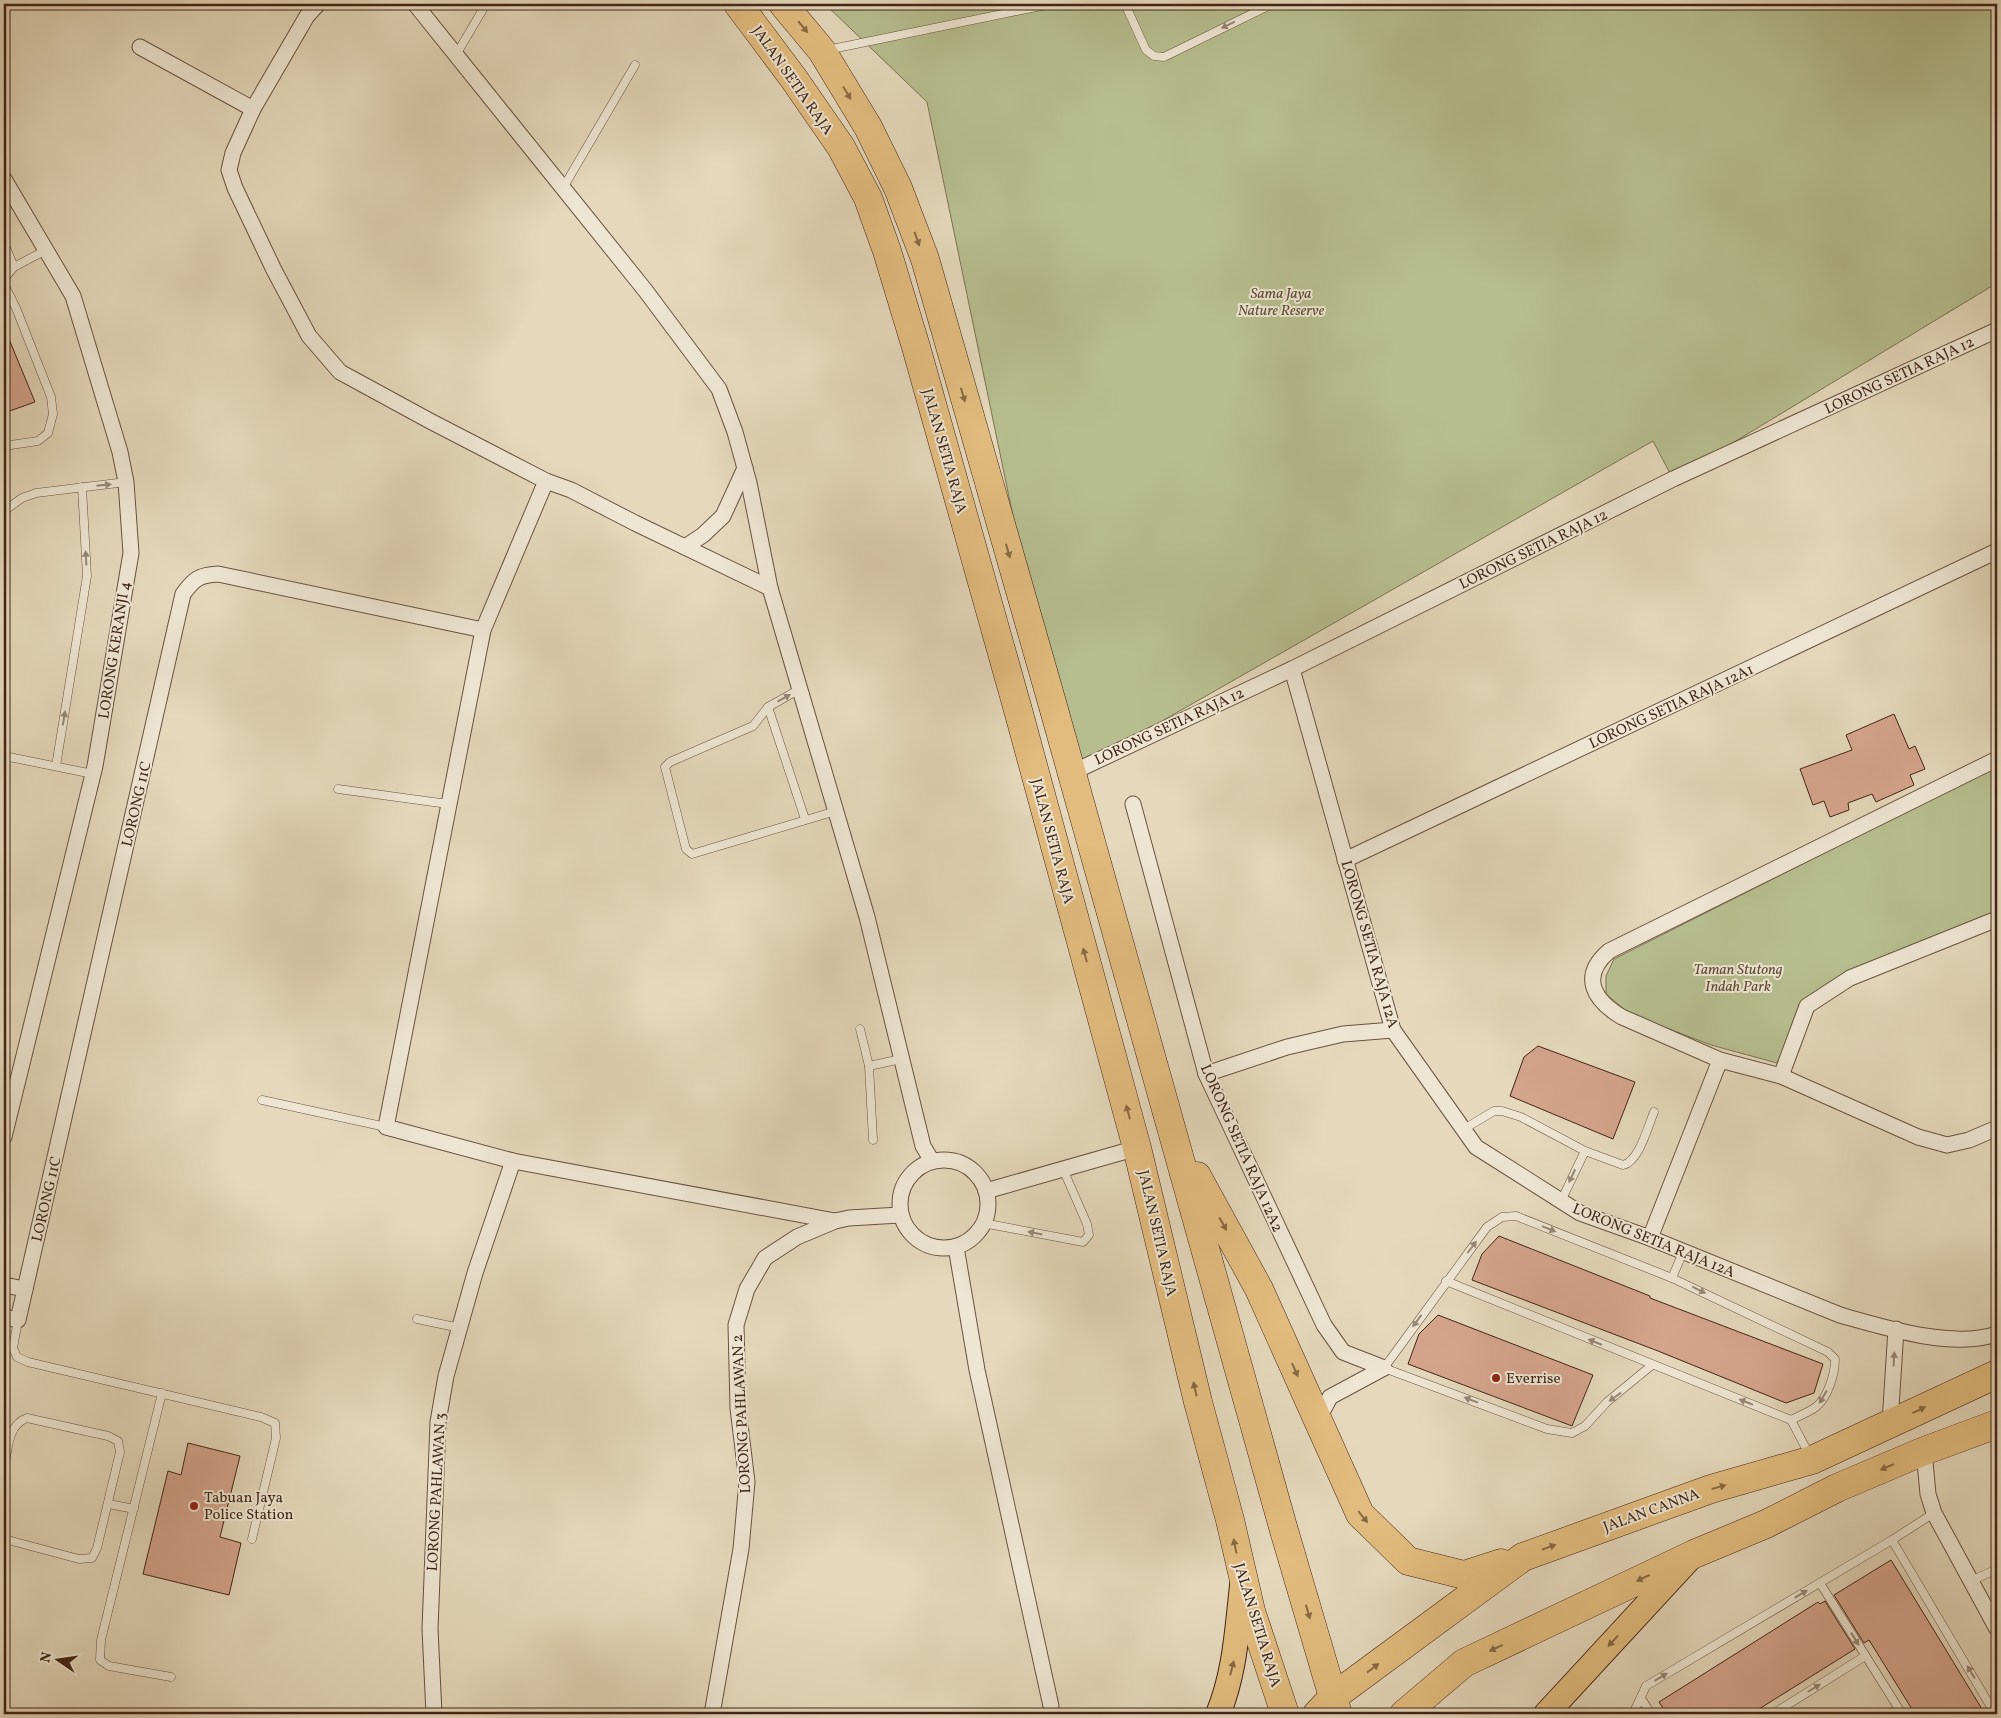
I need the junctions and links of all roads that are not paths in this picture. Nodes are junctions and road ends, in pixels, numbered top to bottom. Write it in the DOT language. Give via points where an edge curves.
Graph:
graph roads {
  1 [pos="318,4"];
  2 [pos="415,4"];
  3 [pos="486,4"];
  4 [pos="738,4"];
  5 [pos="783,4"];
  6 [pos="1051,4"];
  7 [pos="1125,4"];
  8 [pos="1272,4"];
  9 [pos="140,48"];
  10 [pos="822,51"];
  11 [pos="456,55"];
  12 [pos="636,65"];
  13 [pos="253,109"];
  14 [pos="841,147"];
  15 [pos="4,179"];
  16 [pos="563,188"];
  17 [pos="4,243"];
  18 [pos="46,250"];
  19 [pos="14,268"];
  20 [pos="4,278"];
  21 [pos="4,284"];
  22 [pos="1997,330"];
  23 [pos="4,446"];
  24 [pos="745,468"];
  25 [pos="546,481"];
  26 [pos="126,482"];
  27 [pos="82,487"];
  28 [pos="4,511"];
  29 [pos="685,547"];
  30 [pos="1997,551"];
  31 [pos="770,588"];
  32 [pos="483,630"];
  33 [pos="1292,669"];
  34 [pos="800,689"];
  35 [pos="768,706"];
  36 [pos="4,756"];
  37 [pos="1997,759"];
  38 [pos="56,766"];
  39 [pos="1071,772"];
  40 [pos="93,774"];
  41 [pos="338,789"];
  42 [pos="448,804"];
  43 [pos="1133,804"];
  44 [pos="836,811"];
  45 [pos="805,819"];
  46 [pos="1345,860"];
  47 [pos="1997,919"];
  48 [pos="860,1029"];
  49 [pos="1393,1030"];
  50 [pos="902,1059"];
  51 [pos="1720,1060"];
  52 [pos="869,1066"];
  53 [pos="1206,1074"];
  54 [pos="1781,1076"];
  55 [pos="262,1100"];
  56 [pos="1654,1112"];
  57 [pos="386,1127"];
  58 [pos="1997,1128"];
  59 [pos="1464,1129"];
  60 [pos="1174,1135"];
  61 [pos="4,1137"];
  62 [pos="872,1140"];
  63 [pos="1138,1148"];
  64 [pos="1584,1151"];
  65 [pos="932,1160"];
  66 [pos="512,1161"];
  67 [pos="1063,1169"];
  68 [pos="986,1191"];
  69 [pos="1561,1201"];
  70 [pos="900,1215"];
  71 [pos="835,1220"];
  72 [pos="983,1223"];
  73 [pos="1650,1238"];
  74 [pos="956,1247"];
  75 [pos="1683,1252"];
  76 [pos="1672,1278"];
  77 [pos="1446,1281"];
  78 [pos="4,1285"];
  79 [pos="25,1289"];
  80 [pos="11,1319"];
  81 [pos="417,1319"];
  82 [pos="460,1328"];
  83 [pos="1896,1329"];
  84 [pos="1997,1334"];
  85 [pos="1652,1365"];
  86 [pos="1384,1368"];
  87 [pos="1997,1374"];
  88 [pos="162,1392"];
  89 [pos="1318,1420"];
  90 [pos="1791,1420"];
  91 [pos="1890,1423"];
  92 [pos="1997,1424"];
  93 [pos="1924,1451"];
  94 [pos="1812,1460"];
  95 [pos="4,1470"];
  96 [pos="109,1504"];
  97 [pos="134,1510"];
  98 [pos="1934,1513"];
  99 [pos="4,1539"];
  100 [pos="252,1539"];
  101 [pos="1892,1540"];
  102 [pos="1694,1554"];
  103 [pos="1523,1557"];
  104 [pos="1997,1569"];
  105 [pos="1242,1578"];
  106 [pos="1971,1581"];
  107 [pos="1820,1583"];
  108 [pos="1997,1628"];
  109 [pos="1866,1656"];
  110 [pos="171,1677"];
  111 [pos="1641,1698"];
  112 [pos="1051,1706"];
  113 [pos="1330,1709"];
  114 [pos="1900,1711"];
  115 [pos="434,1714"];
  116 [pos="712,1714"];
  117 [pos="1218,1714"];
  118 [pos="1285,1714"];
  119 [pos="1404,1714"];
  120 [pos="1546,1714"];
  121 [pos="1633,1714"];
  122 [pos="1651,1714"];
  123 [pos="1773,1714"];
  124 [pos="1889,1714"];
  125 [pos="1995,1714"];
  1 -- 13 [label="street" via="307,16"];
  2 -- 11 [label="street"];
  3 -- 11 [label="lane"];
  4 -- 14 [label="highway, JALAN SETIA RAJA"];
  5 -- 10 [label="highway, one-way"];
  6 -- 10 [label="lane"];
  8 -- 7 [label="lane, one-way" via="1164,56 1154,56 1146,50"];
  9 -- 13 [label="street"];
  10 -- 14 [label="highway" via="815,75 842,124"];
  10 -- 39 [label="highway, one-way" via="868,127 898,188 925,259"];
  11 -- 16 [label="street"];
  12 -- 16 [label="lane"];
  13 -- 25 [label="street" via="233,153 229,170 274,270 309,336 340,372"];
  63 -- 14 [label="highway, JALAN SETIA RAJA, one-way" via="916,347 868,198"];
  15 -- 18 [label="street, LORONG KERANJI 4"];
  16 -- 24 [label="street" via="719,389"];
  17 -- 19 [label="lane"];
  18 -- 19 [label="lane"];
  18 -- 26 [label="street, LORONG KERANJI 4" via="73,296"];
  19 -- 20 [label="lane"];
  21 -- 23 [label="lane" via="51,397 53,414 48,433 38,442"];
  22 -- 33 [label="street, LORONG SETIA RAJA 12" via="1673,479"];
  24 -- 29 [label="street" via="723,516"];
  24 -- 31 [label="street"];
  25 -- 29 [label="street" via="571,490"];
  25 -- 32 [label="street"];
  27 -- 26 [label="lane, one-way"];
  26 -- 40 [label="street, LORONG KERANJI 4" via="131,553"];
  27 -- 28 [label="lane" via="22,498"];
  38 -- 27 [label="lane, one-way" via="87,576"];
  29 -- 31 [label="street"];
  30 -- 46 [label="street, LORONG SETIA RAJA 12A1"];
  31 -- 34 [label="street"];
  32 -- 42 [label="street"];
  32 -- 79 [label="street, LORONG 11C" via="218,574 203,575 192,582 183,594"];
  33 -- 39 [label="street, LORONG SETIA RAJA 12"];
  33 -- 46 [label="street, LORONG SETIA RAJA 12A"];
  35 -- 34 [label="lane, one-way"];
  34 -- 44 [label="street"];
  35 -- 45 [label="lane"];
  35 -- 45 [label="lane" via="754,726 665,767 686,849 692,854"];
  36 -- 38 [label="lane"];
  37 -- 51 [label="street" via="1609,951 1600,959 1592,978 1593,990 1610,1010"];
  38 -- 40 [label="lane"];
  39 -- 60 [label="highway"];
  40 -- 61 [label="street, LORONG KERANJI 4"];
  41 -- 42 [label="lane"];
  42 -- 57 [label="street"];
  43 -- 53 [label="street, LORONG SETIA RAJA 12A2"];
  44 -- 45 [label="lane"];
  44 -- 50 [label="street"];
  46 -- 49 [label="street, LORONG SETIA RAJA 12A"];
  47 -- 54 [label="street" via="1850,978 1807,1006"];
  48 -- 52 [label="lane"];
  49 -- 53 [label="street" via="1343,1034 1287,1047"];
  49 -- 59 [label="street, LORONG SETIA RAJA 12A"];
  50 -- 52 [label="lane"];
  50 -- 65 [label="street" via="923,1146"];
  51 -- 54 [label="street"];
  51 -- 73 [label="street"];
  52 -- 62 [label="lane"];
  53 -- 86 [label="street, LORONG SETIA RAJA 12A2" via="1324,1325 1343,1352"];
  54 -- 58 [label="street" via="1918,1137 1946,1146"];
  55 -- 57 [label="lane"];
  56 -- 64 [label="lane" via="1636,1156 1628,1164"];
  57 -- 66 [label="street"];
  59 -- 64 [label="lane" via="1494,1111 1502,1111 1521,1116"];
  59 -- 69 [label="street, LORONG SETIA RAJA 12A" via="1476,1147"];
  60 -- 89 [label="highway, one-way" via="1259,1289"];
  60 -- 113 [label="highway, one-way" via="1281,1517"];
  63 -- 67 [label="street"];
  105 -- 63 [label="highway, JALAN SETIA RAJA, one-way"];
  64 -- 69 [label="lane, one-way"];
  65 -- 68 [label="street" via="955,1160 974,1171"];
  65 -- 70 [label="street" via="912,1172 900,1192"];
  66 -- 71 [label="street"];
  66 -- 82 [label="street, LORONG PAHLAWAN 3"];
  67 -- 68 [label="street"];
  67 -- 72 [label="lane, one-way" via="1087,1224 1089,1234 1082,1242"];
  68 -- 72 [label="street" via="988,1207"];
  69 -- 73 [label="street, LORONG SETIA RAJA 12A" via="1580,1213"];
  70 -- 71 [label="street"];
  70 -- 74 [label="street" via="912,1236 919,1240 933,1247"];
  71 -- 116 [label="street, LORONG PAHLAWAN 2" via="797,1236 765,1258 747,1289 736,1325 738,1408 747,1482 741,1549"];
  72 -- 74 [label="street" via="976,1233"];
  73 -- 75 [label="street, LORONG SETIA RAJA 12A"];
  74 -- 112 [label="street" via="977,1370"];
  75 -- 76 [label="lane"];
  75 -- 83 [label="street, LORONG SETIA RAJA 12A" via="1840,1314"];
  77 -- 76 [label="lane, one-way" via="1487,1228 1502,1217 1516,1216"];
  76 -- 90 [label="lane, one-way" via="1828,1352 1835,1360 1824,1397 1816,1406"];
  85 -- 77 [label="lane, one-way"];
  77 -- 86 [label="lane, one-way"];
  78 -- 79 [label="street"];
  79 -- 80 [label="street, LORONG 11C"];
  80 -- 88 [label="lane" via="13,1348 17,1357"];
  81 -- 82 [label="lane"];
  82 -- 115 [label="street, LORONG PAHLAWAN 3" via="446,1376 438,1422 430,1629"];
  83 -- 84 [label="street, LORONG SETIA RAJA 12A" via="1960,1340"];
  91 -- 83 [label="street, one-way"];
  85 -- 86 [label="lane, one-way" via="1585,1426 1572,1433 1547,1429"];
  90 -- 85 [label="lane, one-way"];
  86 -- 89 [label="street" via="1330,1397"];
  91 -- 87 [label="highway, JALAN CANNA, one-way"];
  88 -- 97 [label="lane"];
  88 -- 100 [label="lane" via="261,1416 275,1423 276,1438"];
  89 -- 103 [label="highway, one-way" via="1360,1514 1408,1561 1464,1575"];
  90 -- 94 [label="lane"];
  91 -- 94 [label="highway, JALAN CANNA"];
  92 -- 93 [label="highway"];
  93 -- 98 [label="street" via="1928,1494"];
  93 -- 102 [label="highway, one-way"];
  103 -- 94 [label="highway, JALAN CANNA, one-way" via="1711,1489"];
  95 -- 96 [label="lane" via="13,1429 18,1421 27,1418 108,1436 118,1441 120,1452"];
  96 -- 97 [label="lane"];
  96 -- 99 [label="lane" via="92,1558 79,1559"];
  97 -- 110 [label="lane" via="101,1640 100,1660 108,1666"];
  98 -- 101 [label="lane"];
  98 -- 106 [label="street"];
  101 -- 107 [label="lane"];
  125 -- 101 [label="lane, one-way"];
  102 -- 119 [label="highway, one-way" via="1464,1663"];
  102 -- 120 [label="main road, one-way"];
  113 -- 103 [label="highway, JALAN CANNA, one-way"];
  104 -- 106 [label="lane"];
  117 -- 105 [label="main road, one-way" via="1235,1658"];
  105 -- 118 [label="highway, JALAN SETIA RAJA"];
  106 -- 108 [label="street"];
  107 -- 109 [label="lane, one-way"];
  111 -- 107 [label="lane, one-way" via="1646,1686"];
  109 -- 114 [label="lane"];
  123 -- 109 [label="lane, one-way"];
  111 -- 121 [label="lane"];
  111 -- 122 [label="lane"];
  114 -- 124 [label="lane"];
}
